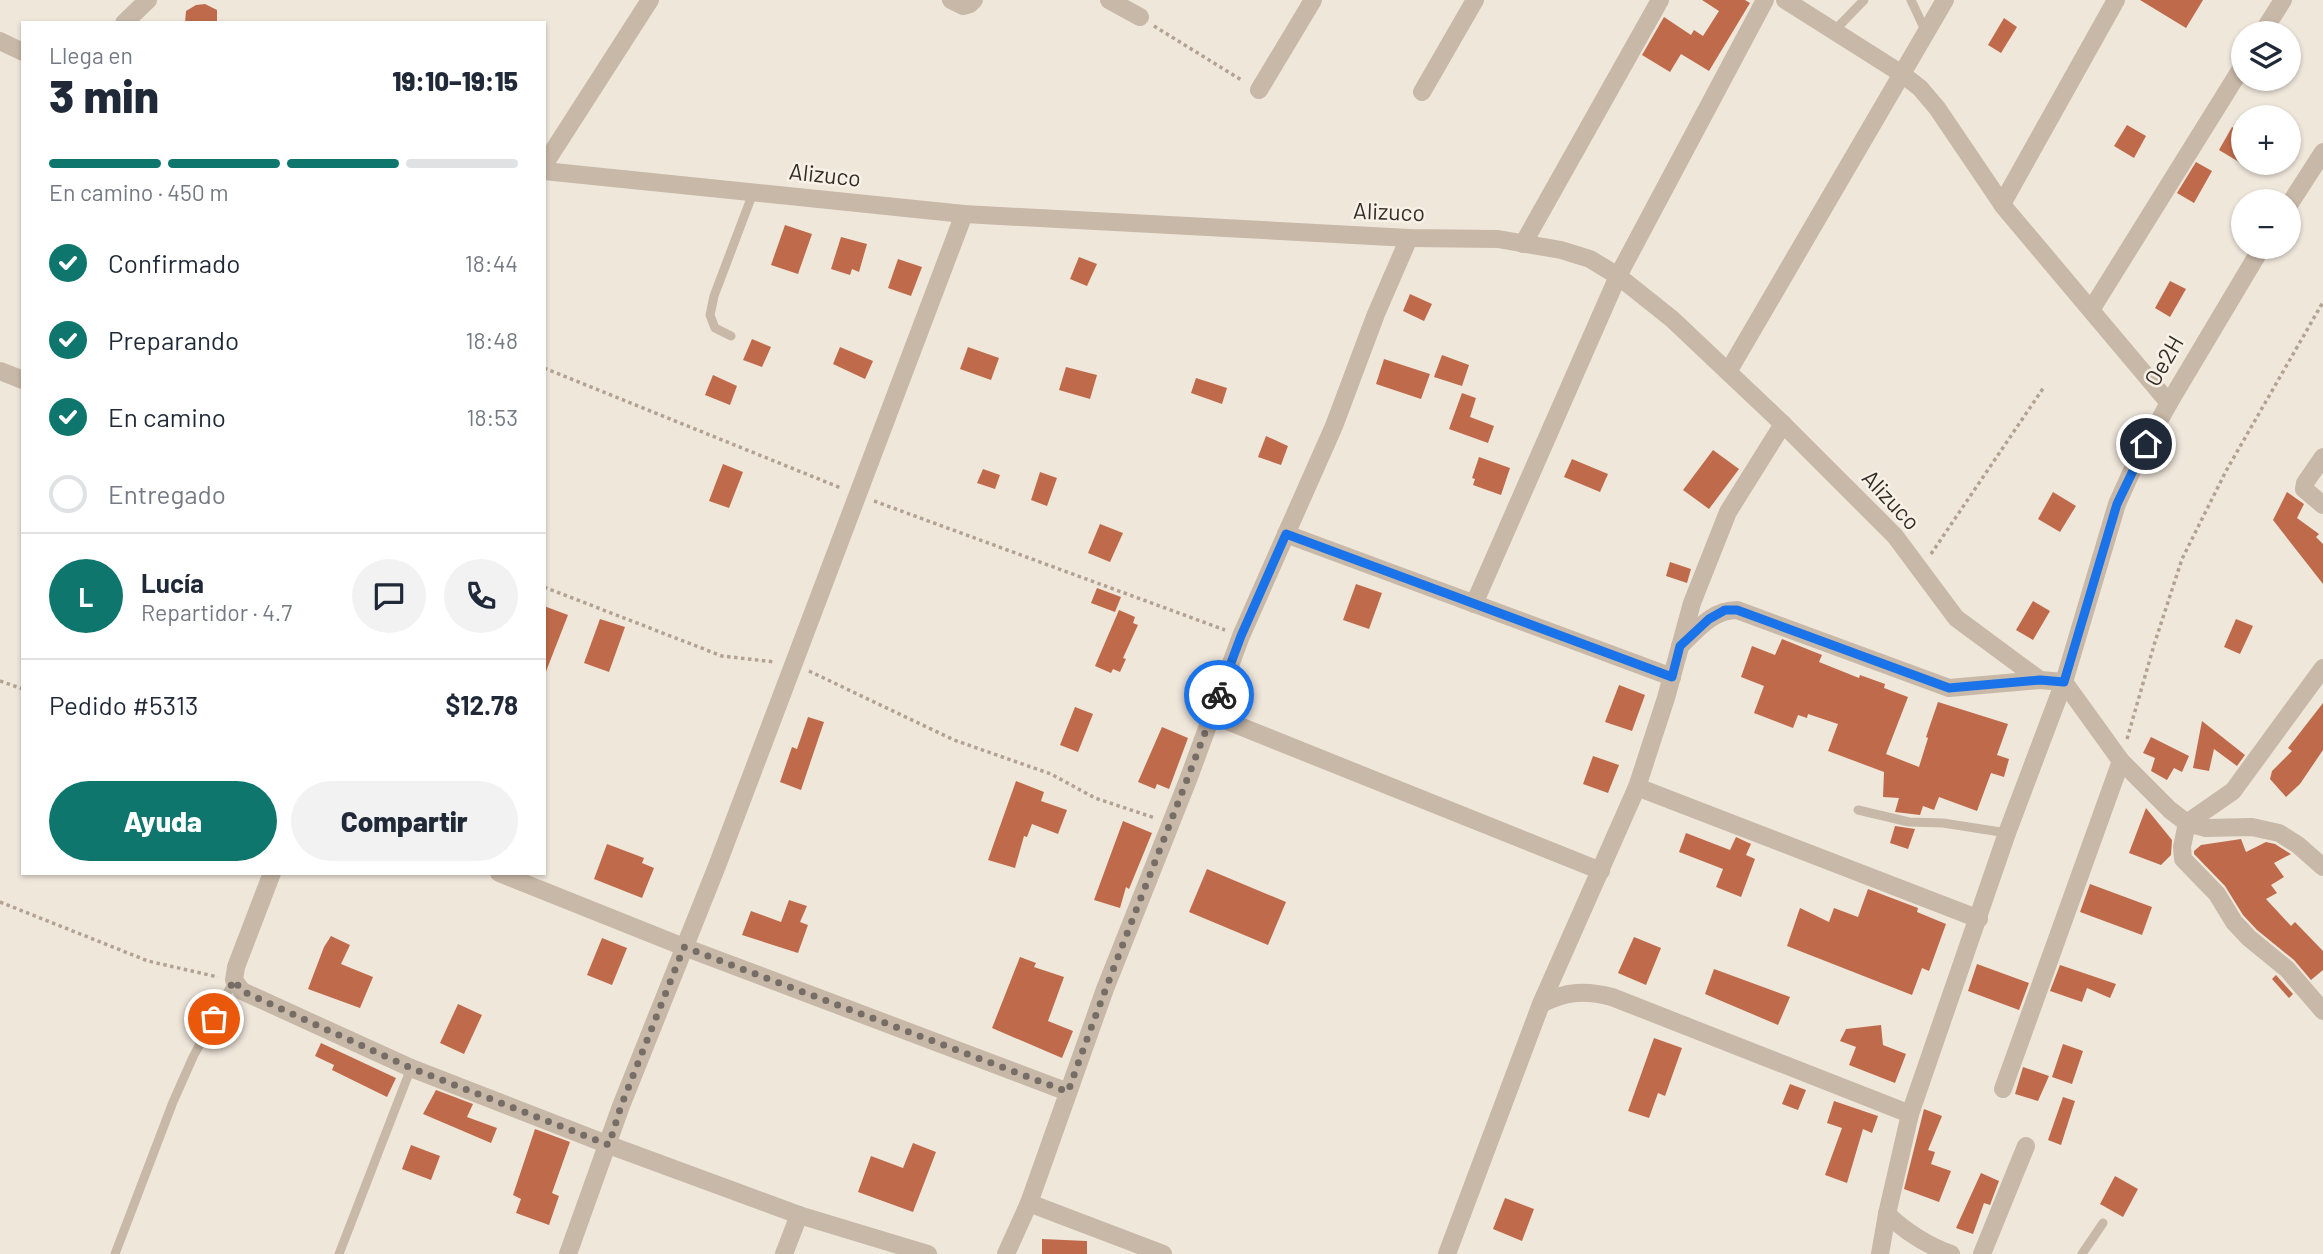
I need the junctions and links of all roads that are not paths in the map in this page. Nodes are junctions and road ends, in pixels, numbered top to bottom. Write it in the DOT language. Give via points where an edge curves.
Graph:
graph roads {
  1 [pos="148,0"];
  2 [pos="650,0"];
  3 [pos="951,0"];
  4 [pos="974,0"];
  5 [pos="1109,0"];
  6 [pos="1313,0"];
  7 [pos="1475,0"];
  8 [pos="1660,0"];
  9 [pos="1765,0"];
  10 [pos="1785,0"];
  11 [pos="1864,0"];
  12 [pos="1911,0"];
  13 [pos="1945,0"];
  14 [pos="2116,0"];
  15 [pos="2283,0"];
  16 [pos="1140,18"];
  17 [pos="126,21"];
  18 [pos="2270,21"];
  19 [pos="1834,31"];
  20 [pos="1926,32"];
  21 [pos="0,41"];
  22 [pos="21,51"];
  23 [pos="1902,74"];
  24 [pos="2231,85"];
  25 [pos="1259,90"];
  26 [pos="1422,92"];
  27 [pos="2323,152"];
  28 [pos="546,162"];
  29 [pos="546,171"];
  30 [pos="2299,189"];
  31 [pos="753,192"];
  32 [pos="2002,205"];
  33 [pos="964,214"];
  34 [pos="1409,238"];
  35 [pos="1523,244"];
  36 [pos="2255,259"];
  37 [pos="1618,276"];
  38 [pos="2091,310"];
  39 [pos="731,336"];
  40 [pos="0,370"];
  41 [pos="1728,372"];
  42 [pos="21,379"];
  43 [pos="2169,402"];
  44 [pos="1783,424"];
  45 [pos="2323,457"];
  46 [pos="2323,505"];
  47 [pos="1286,534"];
  48 [pos="1474,604"];
  49 [pos="1680,646"];
  50 [pos="2321,676"];
  51 [pos="1672,677"];
  52 [pos="2040,680"];
  53 [pos="2064,682"];
  54 [pos="1212,715"];
  55 [pos="2121,761"];
  56 [pos="1637,788"];
  57 [pos="1858,810"];
  58 [pos="2187,823"];
  59 [pos="2007,833"];
  60 [pos="2323,867"];
  61 [pos="1601,871"];
  62 [pos="271,875"];
  63 [pos="504,875"];
  64 [pos="1979,919"];
  65 [pos="684,947"];
  66 [pos="234,980"];
  67 [pos="1541,1004"];
  68 [pos="2323,1011"];
  69 [pos="411,1068"];
  70 [pos="2003,1089"];
  71 [pos="1068,1092"];
  72 [pos="1910,1114"];
  73 [pos="609,1145"];
  74 [pos="2026,1146"];
  75 [pos="1029,1203"];
  76 [pos="1887,1213"];
  77 [pos="799,1215"];
  78 [pos="2103,1223"];
  79 [pos="115,1254"];
  80 [pos="339,1254"];
  81 [pos="568,1254"];
  82 [pos="784,1254"];
  83 [pos="928,1254"];
  84 [pos="1006,1254"];
  85 [pos="1163,1254"];
  86 [pos="1447,1254"];
  87 [pos="1880,1254"];
  88 [pos="1951,1254"];
  89 [pos="1982,1254"];
  90 [pos="2082,1254"];
  1 -- 17 [label="street"];
  2 -- 28 [label="street"];
  3 -- 4 [label="street" via="963,6"];
  5 -- 16 [label="street"];
  6 -- 25 [label="street"];
  7 -- 26 [label="street"];
  8 -- 35 [label="street"];
  9 -- 37 [label="street"];
  10 -- 19 [label="street"];
  11 -- 19 [label="lane"];
  12 -- 20 [label="lane"];
  13 -- 20 [label="street"];
  14 -- 32 [label="street"];
  15 -- 18 [label="street"];
  19 -- 23 [label="street"];
  20 -- 23 [label="street"];
  21 -- 22 [label="street"];
  23 -- 32 [label="street" via="1937,108"];
  23 -- 41 [label="street"];
  24 -- 38 [label="street"];
  27 -- 30 [label="street"];
  29 -- 31 [label="street, Alizuco"];
  31 -- 33 [label="street, Alizuco"];
  31 -- 39 [label="lane" via="710,315 715,328"];
  32 -- 38 [label="street"];
  33 -- 34 [label="street, Alizuco"];
  33 -- 65 [label="street"];
  34 -- 35 [label="street, Alizuco" via="1498,239"];
  34 -- 47 [label="street"];
  35 -- 37 [label="street, Alizuco" via="1590,259"];
  36 -- 43 [label="street, Oe2H"];
  37 -- 41 [label="street, Alizuco"];
  37 -- 48 [label="street"];
  38 -- 43 [label="street"];
  40 -- 42 [label="street"];
  41 -- 44 [label="street, Alizuco"];
  43 -- 53 [label="street, Oe2H" via="2117,504"];
  44 -- 49 [label="street" via="1728,513"];
  44 -- 52 [label="street, Alizuco" via="1895,536 1956,618"];
  45 -- 46 [label="street" via="2304,489"];
  47 -- 48 [label="street"];
  47 -- 54 [label="street"];
  48 -- 51 [label="street"];
  49 -- 51 [label="street"];
  49 -- 52 [label="street" via="1709,619 1725,610 1737,610 1949,688"];
  50 -- 58 [label="street" via="2233,791"];
  51 -- 56 [label="street"];
  52 -- 53 [label="street"];
  53 -- 55 [label="street"];
  53 -- 59 [label="street, Oe2H"];
  54 -- 61 [label="street"];
  54 -- 71 [label="street"];
  55 -- 58 [label="street"];
  55 -- 70 [label="street"];
  56 -- 61 [label="street"];
  56 -- 64 [label="street"];
  57 -- 59 [label="lane" via="1909,822"];
  58 -- 60 [label="street" via="2279,833"];
  58 -- 68 [label="street" via="2183,859 2217,894 2234,922 2287,969"];
  59 -- 64 [label="street, Oe2H"];
  61 -- 67 [label="street"];
  62 -- 66 [label="street"];
  63 -- 65 [label="street"];
  64 -- 72 [label="street, Oe2H"];
  65 -- 71 [label="street"];
  65 -- 73 [label="street"];
  66 -- 69 [label="street" via="242,991"];
  66 -- 79 [label="lane" via="173,1102"];
  67 -- 72 [label="street" via="1575,992 1612,997"];
  67 -- 86 [label="street"];
  69 -- 73 [label="street"];
  69 -- 80 [label="lane"];
  71 -- 75 [label="street"];
  72 -- 76 [label="street, Oe2H"];
  73 -- 77 [label="street"];
  73 -- 81 [label="street"];
  74 -- 89 [label="street"];
  75 -- 84 [label="street"];
  75 -- 85 [label="street"];
  76 -- 87 [label="street, Oe2H"];
  76 -- 88 [label="street" via="1904,1230"];
  77 -- 82 [label="street"];
  77 -- 83 [label="street"];
  78 -- 90 [label="lane"];
}
